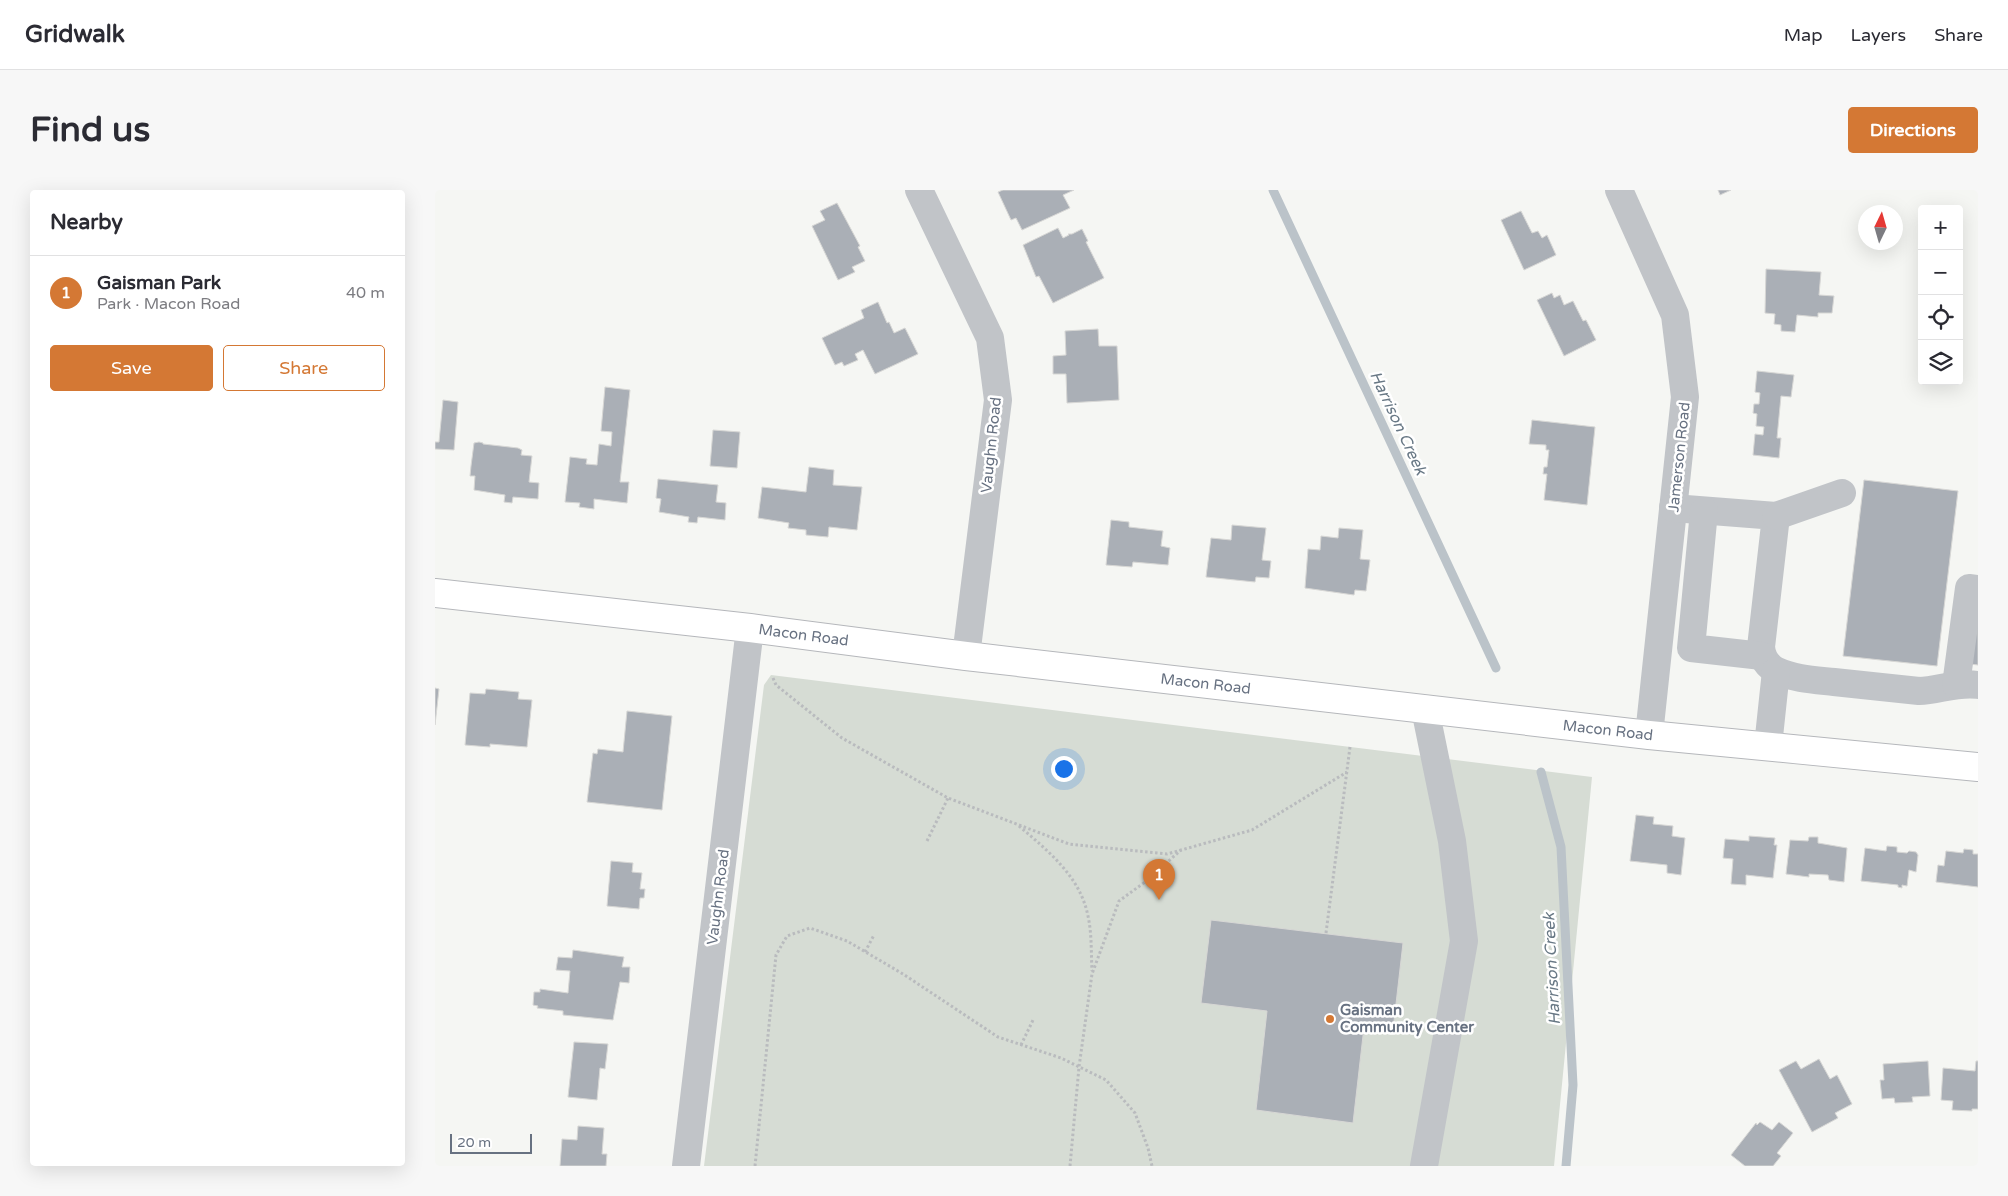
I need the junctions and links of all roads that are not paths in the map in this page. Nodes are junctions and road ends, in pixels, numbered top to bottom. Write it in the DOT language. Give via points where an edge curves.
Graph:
graph roads {
  1 [pos="919,190"];
  2 [pos="1619,190"];
  3 [pos="1842,493"];
  4 [pos="1673,508"];
  5 [pos="1704,511"];
  6 [pos="1776,516"];
  7 [pos="1978,589"];
  8 [pos="435,593"];
  9 [pos="751,628"];
  10 [pos="966,656"];
  11 [pos="1769,663"];
  12 [pos="1967,685"];
  13 [pos="1425,709"];
  14 [pos="1649,735"];
  15 [pos="1767,746"];
  16 [pos="1978,767"];
  17 [pos="686,1166"];
  18 [pos="1423,1166"];
  1 -- 10 [label="street, Vaughn Road" via="991,338 998,400"];
  2 -- 4 [label="street, Jamerson Road" via="1675,315 1685,397"];
  3 -- 6 [label="street"];
  4 -- 5 [label="street"];
  4 -- 14 [label="street, Jamerson Road"];
  5 -- 6 [label="street"];
  5 -- 11 [label="street" via="1691,648"];
  6 -- 11 [label="street"];
  7 -- 12 [label="street" via="1969,588"];
  8 -- 9 [label="main road, Macon Road"];
  9 -- 10 [label="main road, Macon Road"];
  9 -- 17 [label="street, Vaughn Road"];
  10 -- 13 [label="main road, Macon Road"];
  11 -- 12 [label="street" via="1789,676 1815,680 1919,690"];
  11 -- 15 [label="street"];
  13 -- 14 [label="main road, Macon Road"];
  13 -- 18 [label="street" via="1452,840 1464,941"];
  14 -- 15 [label="main road, Macon Road"];
  15 -- 16 [label="main road, Macon Road"];
}
